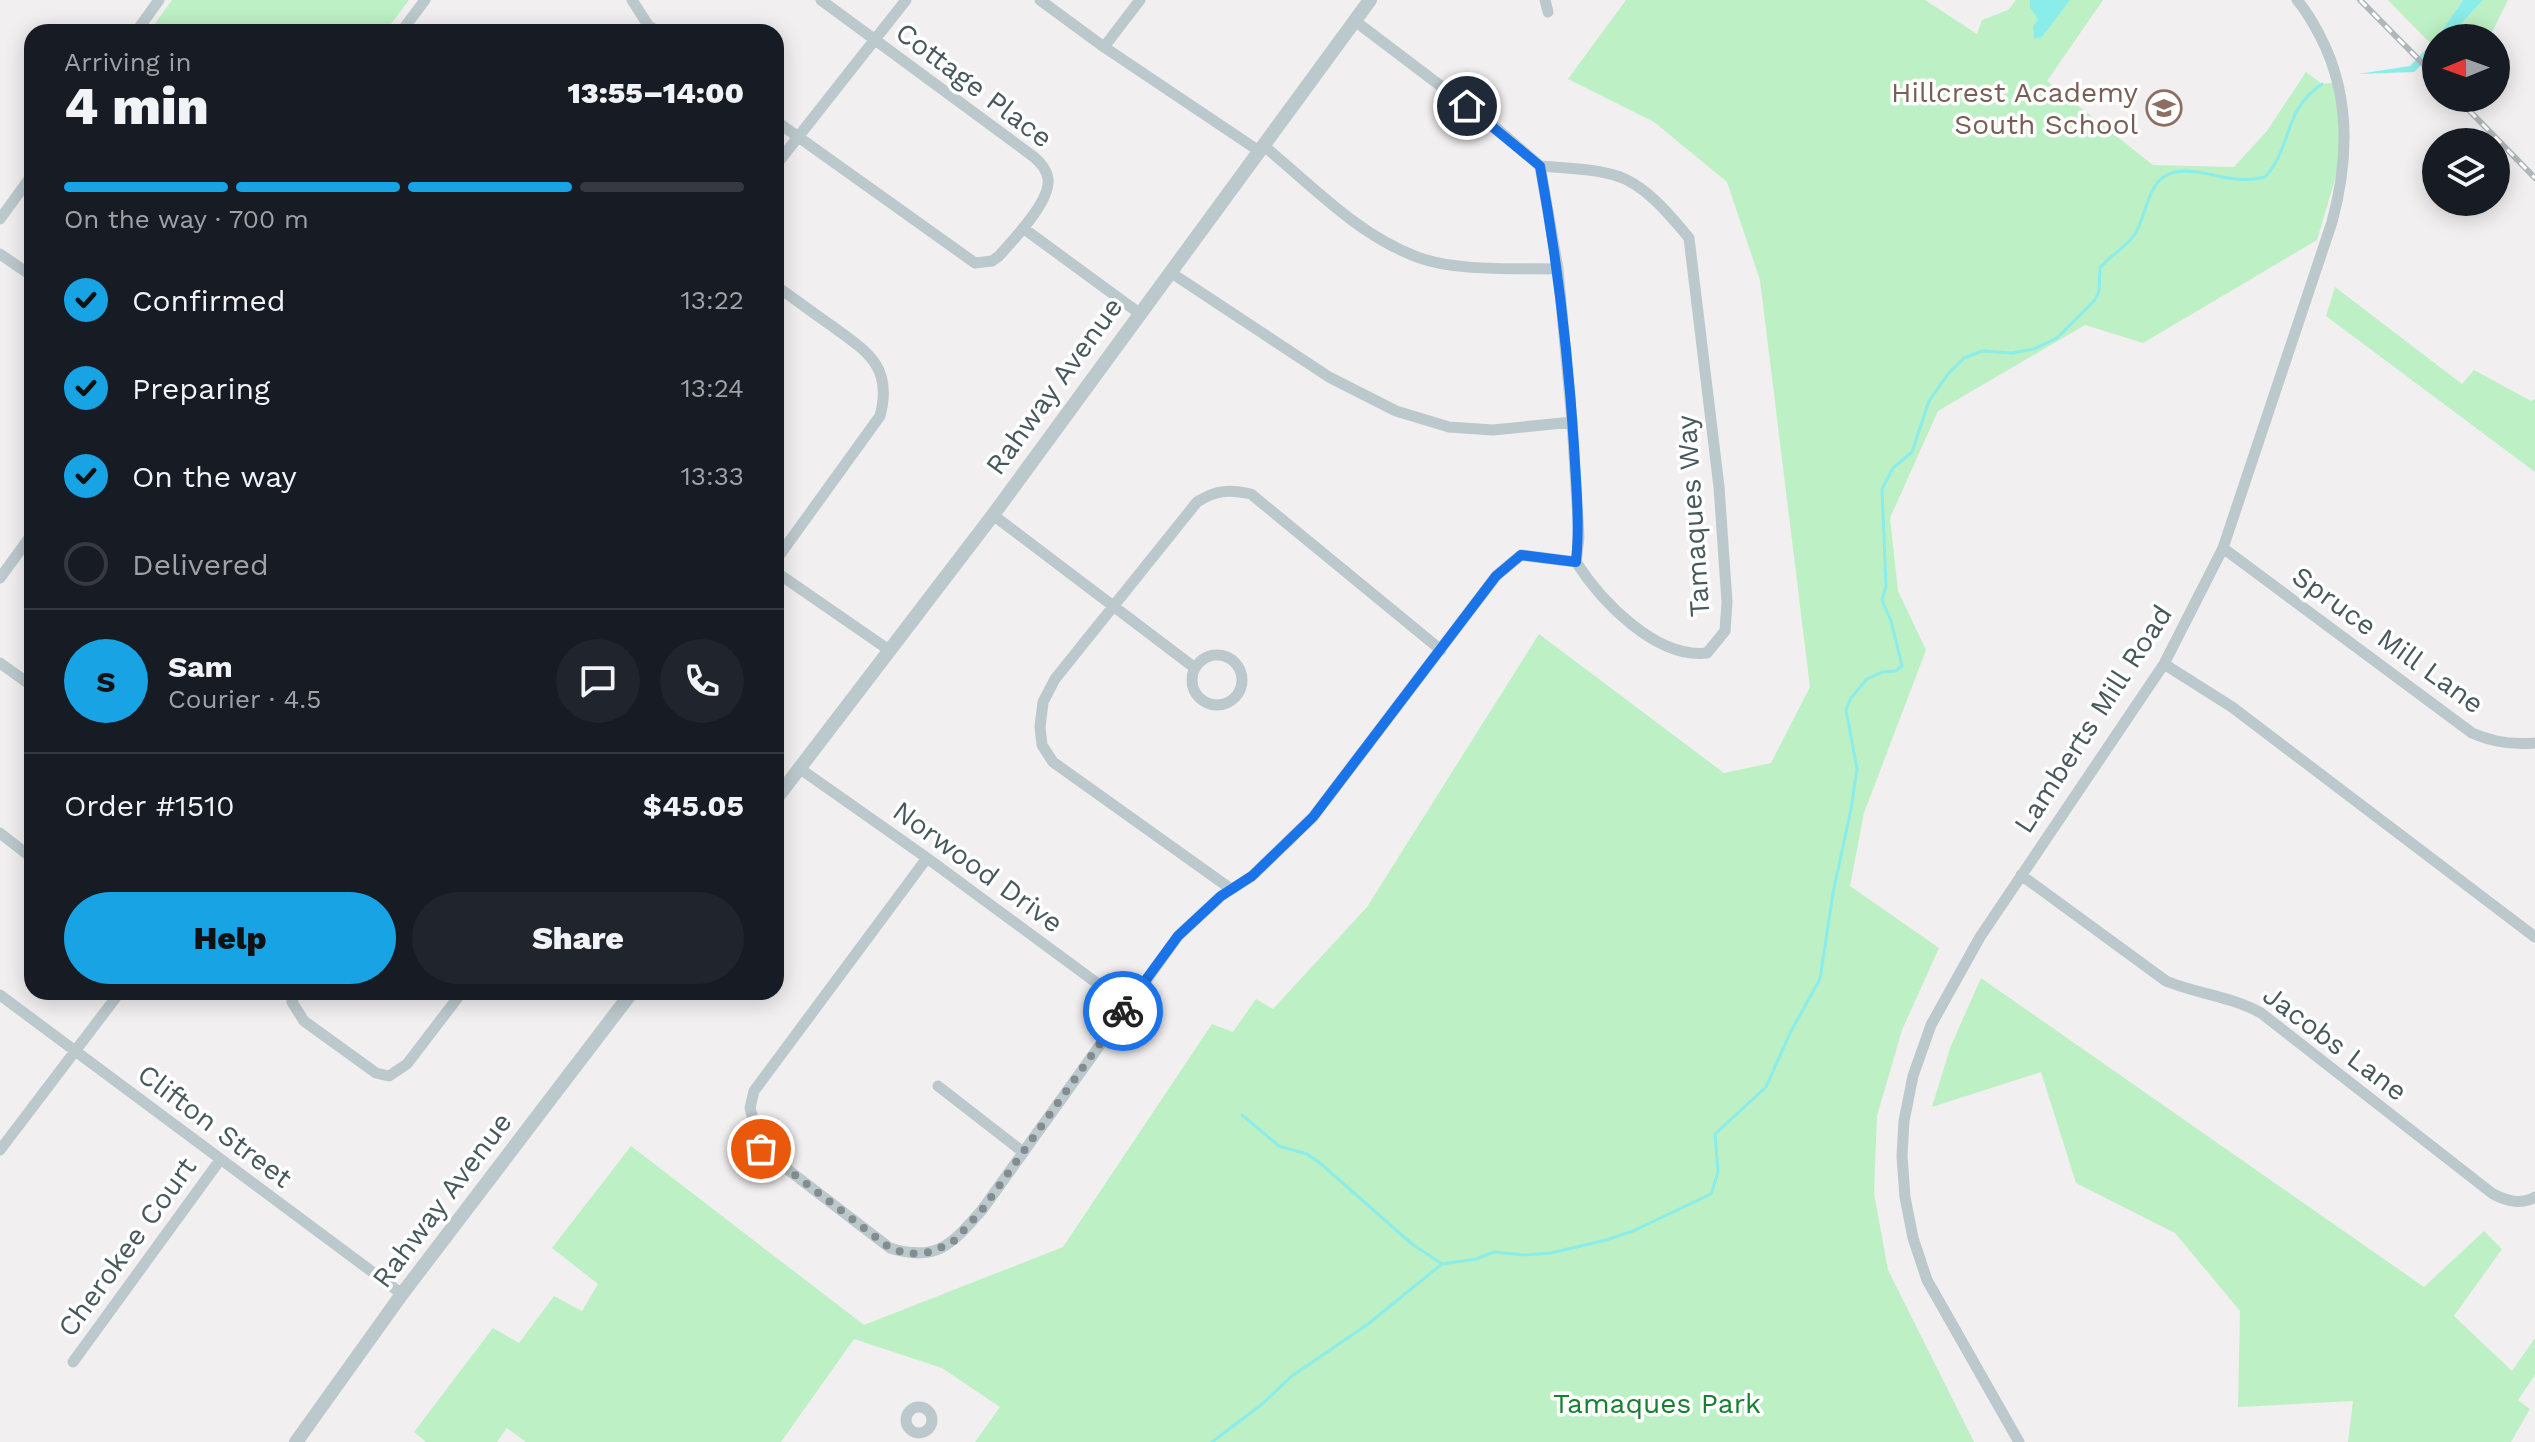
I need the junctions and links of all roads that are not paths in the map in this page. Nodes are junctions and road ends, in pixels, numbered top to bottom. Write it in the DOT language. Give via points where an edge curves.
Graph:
graph roads {
  1 [pos="159,0"];
  2 [pos="425,0"];
  3 [pos="632,0"];
  4 [pos="821,0"];
  5 [pos="906,0"];
  6 [pos="1040,0"];
  7 [pos="1140,0"];
  8 [pos="1370,0"];
  9 [pos="2297,0"];
  10 [pos="1355,21"];
  11 [pos="142,24"];
  12 [pos="407,24"];
  13 [pos="647,24"];
  14 [pos="875,40"];
  15 [pos="1104,47"];
  16 [pos="784,127"];
  17 [pos="800,138"];
  18 [pos="1261,148"];
  19 [pos="784,156"];
  20 [pos="1540,166"];
  21 [pos="24,186"];
  22 [pos="0,219"];
  23 [pos="1023,228"];
  24 [pos="0,254"];
  25 [pos="1558,269"];
  26 [pos="24,270"];
  27 [pos="1170,272"];
  28 [pos="784,292"];
  29 [pos="1139,313"];
  30 [pos="1572,422"];
  31 [pos="993,515"];
  32 [pos="24,545"];
  33 [pos="2223,548"];
  34 [pos="784,549"];
  35 [pos="1576,562"];
  36 [pos="0,578"];
  37 [pos="784,578"];
  38 [pos="1114,605"];
  39 [pos="889,650"];
  40 [pos="1441,650"];
  41 [pos="0,663"];
  42 [pos="2164,664"];
  43 [pos="1195,668"];
  44 [pos="24,680"];
  45 [pos="2535,743"];
  46 [pos="799,768"];
  47 [pos="784,788"];
  48 [pos="0,833"];
  49 [pos="24,852"];
  50 [pos="927,858"];
  51 [pos="2021,875"];
  52 [pos="1231,889"];
  53 [pos="2535,937"];
  54 [pos="0,995"];
  55 [pos="114,1000"];
  56 [pos="293,1000"];
  57 [pos="456,1000"];
  58 [pos="626,1000"];
  59 [pos="1128,1006"];
  60 [pos="75,1050"];
  61 [pos="938,1086"];
  62 [pos="0,1150"];
  63 [pos="1023,1152"];
  64 [pos="220,1160"];
  65 [pos="2535,1197"];
  66 [pos="402,1294"];
  67 [pos="73,1362"];
  68 [pos="296,1442"];
  69 [pos="2019,1442"];
  1 -- 11 [label="street"];
  2 -- 12 [label="street"];
  3 -- 13 [label="street"];
  4 -- 14 [label="street, Cottage Place"];
  5 -- 14 [label="street"];
  6 -- 15 [label="street"];
  7 -- 15 [label="street"];
  8 -- 10 [label="street, Rahway Avenue"];
  9 -- 33 [label="street, Lamberts Mill Road" via="2337,72 2346,142 2338,202"];
  10 -- 18 [label="street, Rahway Avenue"];
  10 -- 20 [label="street"];
  14 -- 17 [label="street"];
  14 -- 23 [label="street, Cottage Place" via="1043,166 1049,180 1046,195"];
  15 -- 18 [label="street"];
  16 -- 17 [label="street"];
  17 -- 19 [label="street"];
  17 -- 23 [label="street, Cottage Place" via="975,263 999,256"];
  18 -- 25 [label="street" via="1374,236 1419,257 1473,267"];
  18 -- 27 [label="street, Rahway Avenue"];
  20 -- 25 [label="street"];
  20 -- 35 [label="street, Tamaques Way" via="1629,180 1689,238 1719,487 1725,631 1707,653 1690,655 1655,641 1610,604"];
  21 -- 22 [label="street"];
  23 -- 29 [label="street"];
  24 -- 26 [label="street"];
  25 -- 30 [label="street"];
  27 -- 29 [label="street, Rahway Avenue"];
  27 -- 30 [label="street" via="1329,377 1396,411 1449,427 1493,430"];
  28 -- 34 [label="street" via="867,352 882,380 884,399 880,416"];
  29 -- 31 [label="street, Rahway Avenue"];
  30 -- 35 [label="street"];
  31 -- 38 [label="street"];
  31 -- 39 [label="street, Rahway Avenue"];
  32 -- 36 [label="street"];
  33 -- 42 [label="street, Lamberts Mill Road"];
  33 -- 45 [label="street, Spruce Mill Lane" via="2472,733 2486,740"];
  35 -- 40 [label="street" via="1521,555 1496,576"];
  37 -- 39 [label="street"];
  38 -- 40 [label="street" via="1197,502 1231,490 1251,494"];
  38 -- 43 [label="street"];
  38 -- 52 [label="street" via="1043,702 1042,745 1053,762"];
  39 -- 46 [label="street, Rahway Avenue"];
  40 -- 52 [label="street" via="1313,817 1252,876"];
  41 -- 44 [label="street"];
  42 -- 51 [label="street, Lamberts Mill Road"];
  42 -- 53 [label="street" via="2232,707"];
  43 -- 43 [label="street" via="1195,690 1205,701 1221,705 1241,689 1242,674 1227,656 1212,655"];
  46 -- 47 [label="street, Rahway Avenue"];
  46 -- 50 [label="street, Norwood Drive"];
  48 -- 49 [label="street"];
  50 -- 59 [label="street, Norwood Drive"];
  50 -- 63 [label="street" via="754,1091 754,1129 761,1149 778,1163 890,1248 908,1254 952,1243"];
  51 -- 65 [label="street, Jacobs Lane" via="2166,981 2242,1002 2261,1013 2493,1194 2520,1202"];
  51 -- 69 [label="street, Lamberts Mill Road" via="1931,1025 1913,1076 1902,1156 1907,1211 1927,1280"];
  52 -- 59 [label="street" via="1178,936"];
  54 -- 60 [label="street, Clifton Street"];
  55 -- 60 [label="street"];
  56 -- 57 [label="street" via="304,1021 376,1073 389,1076 407,1064"];
  58 -- 66 [label="street, Rahway Avenue"];
  59 -- 63 [label="street"];
  60 -- 62 [label="street"];
  60 -- 64 [label="street, Clifton Street"];
  61 -- 63 [label="street"];
  64 -- 66 [label="street, Clifton Street"];
  64 -- 67 [label="street, Cherokee Court"];
  66 -- 68 [label="street, Rahway Avenue"];
}
